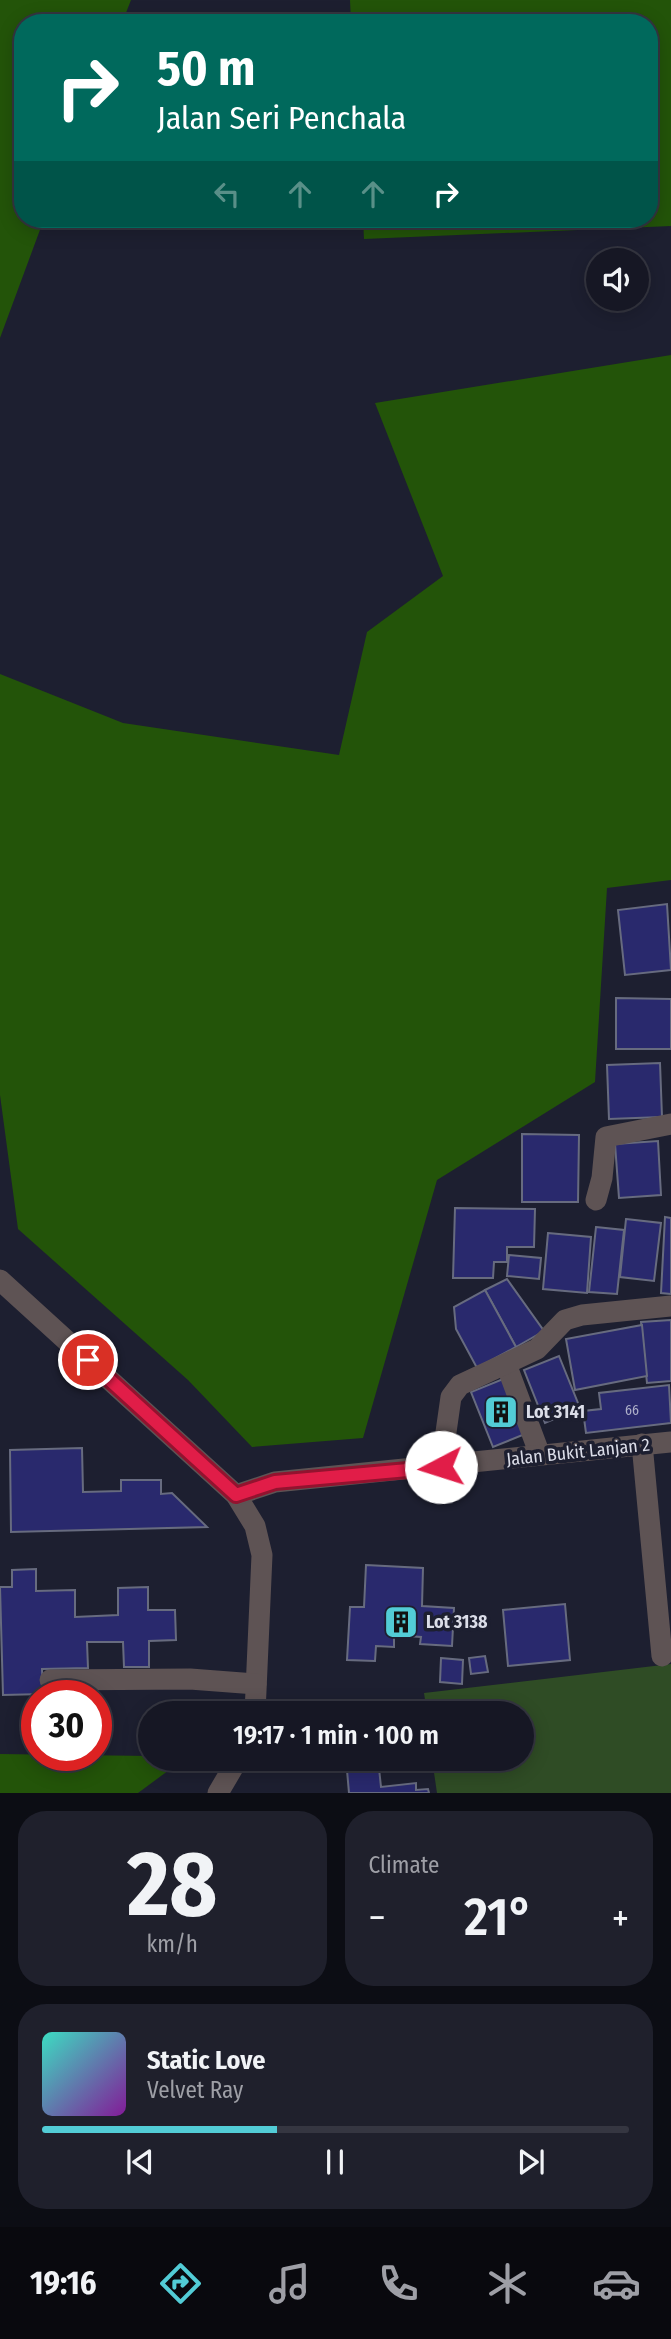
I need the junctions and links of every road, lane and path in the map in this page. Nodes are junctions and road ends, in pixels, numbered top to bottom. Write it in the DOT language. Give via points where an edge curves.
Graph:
graph roads {
  1 [pos="671,1124"];
  2 [pos="596,1200"];
  3 [pos="0,1280"];
  4 [pos="671,1306"];
  5 [pos="506,1364"];
  6 [pos="671,1442"];
  7 [pos="642,1444"];
  8 [pos="540,1455"];
  9 [pos="441,1467"];
  10 [pos="236,1495"];
  11 [pos="662,1656"];
  12 [pos="50,1680"];
  13 [pos="256,1684"];
  14 [pos="255,1701"];
  15 [pos="231,1771"];
  16 [pos="218,1793"];
  1 -- 2 [label="street" via="606,1137"];
  3 -- 10 [label="street"];
  4 -- 5 [label="street" via="565,1320 537,1349"];
  5 -- 8 [label="street"];
  5 -- 9 [label="street" via="460,1385 451,1397"];
  6 -- 7 [label="street, Jalan Bukit Lanjan 2"];
  7 -- 8 [label="street, Jalan Bukit Lanjan 2"];
  7 -- 11 [label="street"];
  8 -- 9 [label="street, Jalan Bukit Lanjan 2"];
  9 -- 10 [label="street, Jalan Bukit Lanjan 2" via="275,1482"];
  10 -- 13 [label="street" via="254,1526 262,1555"];
  12 -- 13 [label="street" via="190,1679"];
  13 -- 14 [label="street"];
  15 -- 16 [label="street"];
}
